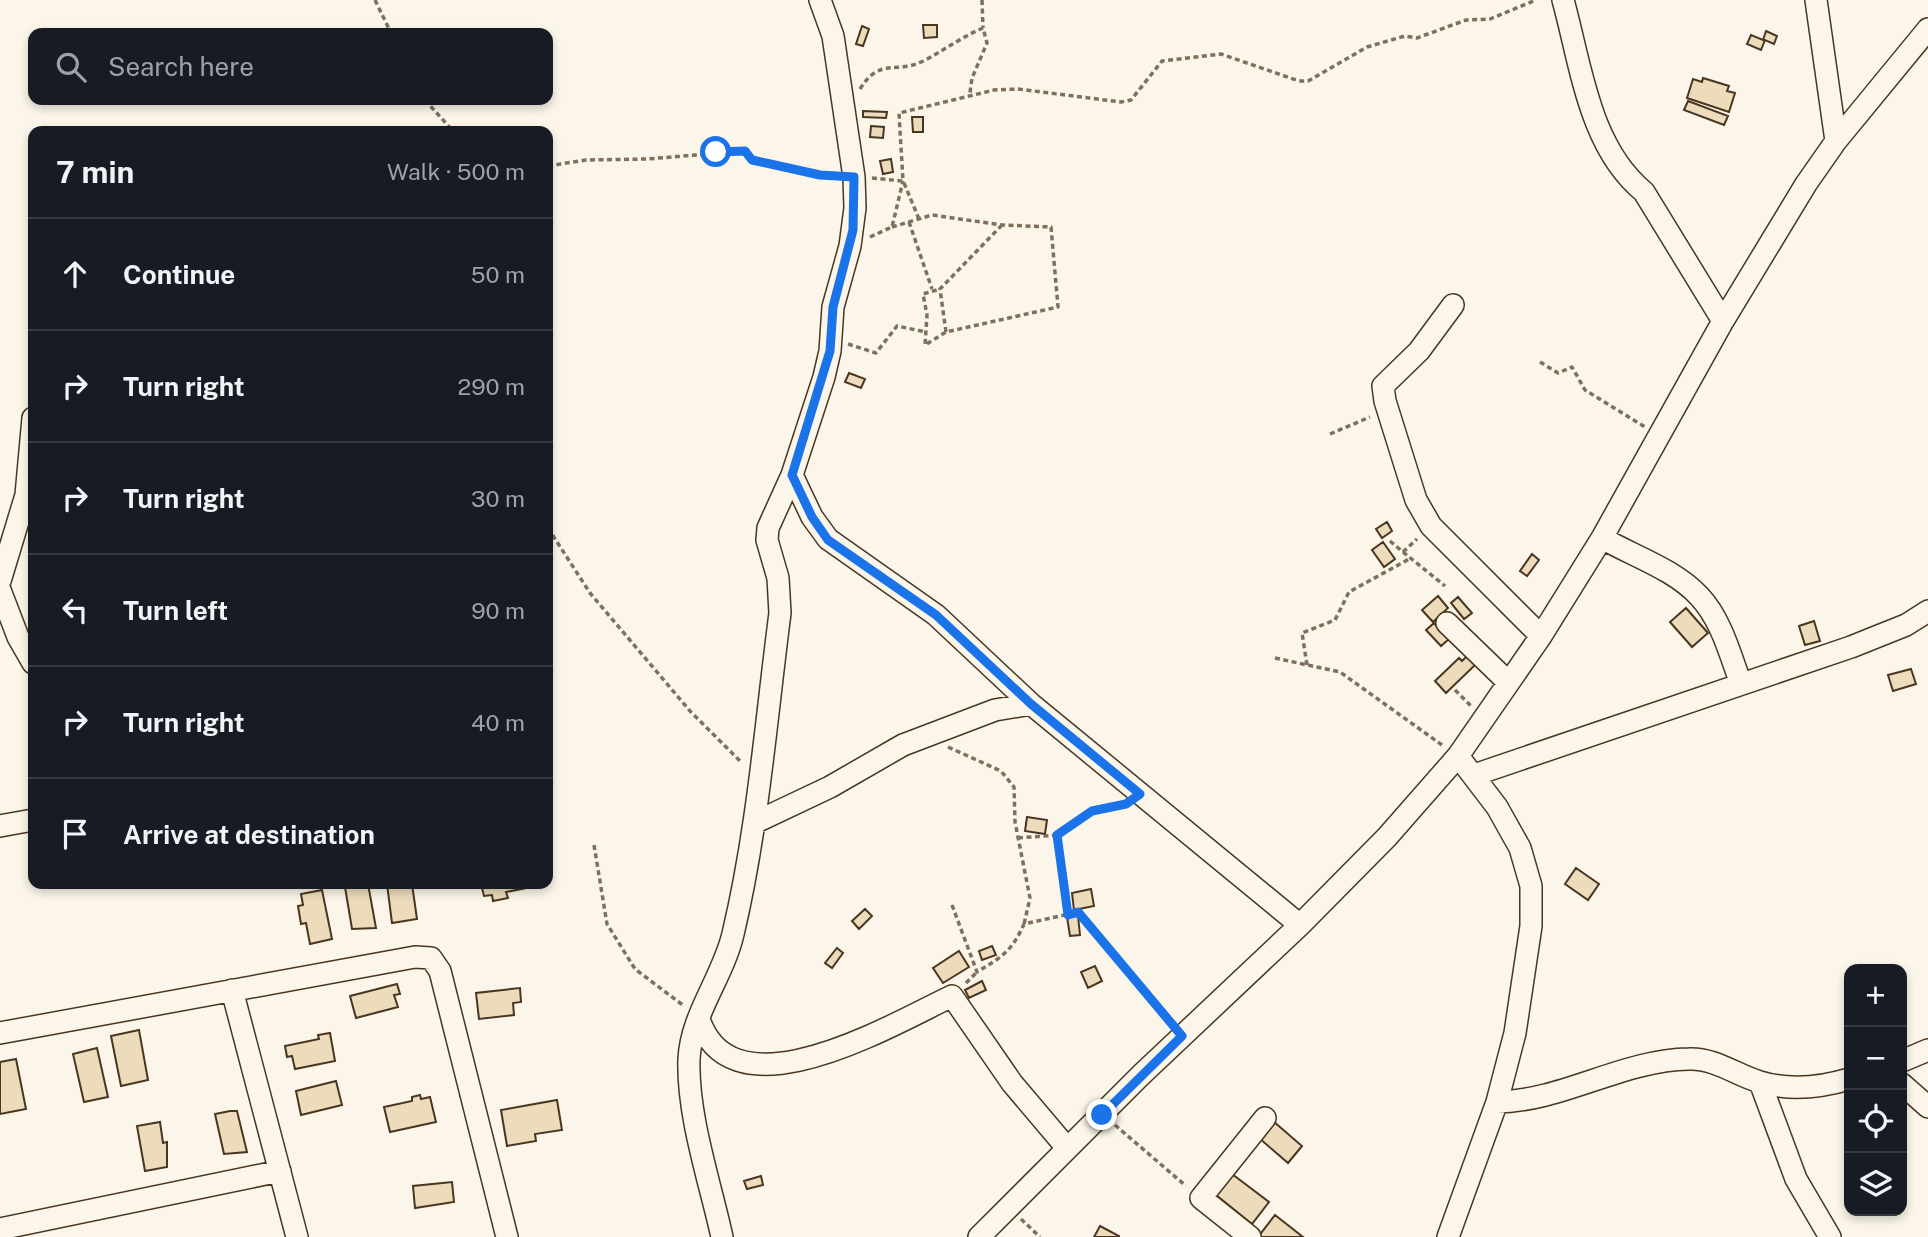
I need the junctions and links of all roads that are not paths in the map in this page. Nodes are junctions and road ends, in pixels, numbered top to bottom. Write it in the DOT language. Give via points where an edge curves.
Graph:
graph roads {
  1 [pos="820,0"];
  2 [pos="1563,0"];
  3 [pos="1816,0"];
  4 [pos="1928,29"];
  5 [pos="1836,141"];
  6 [pos="1453,305"];
  7 [pos="1723,321"];
  8 [pos="28,473"];
  9 [pos="792,475"];
  10 [pos="1602,538"];
  11 [pos="0,581"];
  12 [pos="0,590"];
  13 [pos="1928,611"];
  14 [pos="1447,623"];
  15 [pos="1541,636"];
  16 [pos="9,638"];
  17 [pos="28,658"];
  18 [pos="1508,682"];
  19 [pos="1741,684"];
  20 [pos="1031,704"];
  21 [pos="1458,756"];
  22 [pos="1474,775"];
  23 [pos="28,821"];
  24 [pos="754,824"];
  25 [pos="0,826"];
  26 [pos="1300,925"];
  27 [pos="232,990"];
  28 [pos="699,1018"];
  29 [pos="0,1033"];
  30 [pos="1928,1050"];
  31 [pos="1907,1059"];
  32 [pos="1844,1080"];
  33 [pos="1760,1082"];
  34 [pos="1907,1088"];
  35 [pos="1497,1102"];
  36 [pos="1928,1107"];
  37 [pos="1265,1118"];
  38 [pos="1067,1148"];
  39 [pos="280,1171"];
  40 [pos="0,1229"];
  41 [pos="297,1237"];
  42 [pos="507,1237"];
  43 [pos="722,1237"];
  44 [pos="979,1237"];
  45 [pos="1250,1237"];
  46 [pos="1448,1237"];
  47 [pos="1830,1237"];
  1 -- 9 [label="street" via="833,36 854,177 850,246 833,307 830,351"];
  2 -- 7 [label="street" via="1595,119 1612,156 1644,192"];
  3 -- 5 [label="street"];
  4 -- 5 [label="street"];
  5 -- 7 [label="street" via="1780,223"];
  6 -- 15 [label="street" via="1419,351 1383,386 1388,410 1416,500 1431,526"];
  7 -- 10 [label="street"];
  8 -- 11 [label="street" via="26,495"];
  9 -- 20 [label="street" via="828,540 936,615"];
  9 -- 24 [label="street" via="768,528 780,613"];
  10 -- 15 [label="street"];
  10 -- 19 [label="street" via="1678,579 1699,596 1716,619"];
  12 -- 16 [label="street"];
  13 -- 19 [label="street" via="1880,635"];
  14 -- 18 [label="street"];
  15 -- 18 [label="street"];
  16 -- 17 [label="street"];
  18 -- 21 [label="street"];
  19 -- 22 [label="street"];
  20 -- 24 [label="street" via="995,710 903,745"];
  20 -- 26 [label="street"];
  21 -- 22 [label="street"];
  21 -- 26 [label="street"];
  22 -- 35 [label="street" via="1520,848 1531,886 1531,926 1517,1021"];
  23 -- 25 [label="street"];
  24 -- 28 [label="street" via="730,945"];
  26 -- 38 [label="street"];
  27 -- 29 [label="street"];
  27 -- 39 [label="street"];
  27 -- 42 [label="street" via="415,957 432,958 440,971"];
  28 -- 38 [label="street" via="705,1037 718,1050 757,1066 775,1066 839,1047 953,996 1013,1083"];
  28 -- 43 [label="street" via="690,1051 691,1092"];
  30 -- 31 [label="street"];
  32 -- 33 [label="street" via="1813,1088"];
  33 -- 35 [label="street" via="1709,1061 1679,1059 1613,1073 1541,1098"];
  33 -- 47 [label="street" via="1796,1179"];
  34 -- 36 [label="street"];
  35 -- 46 [label="street"];
  37 -- 45 [label="street" via="1200,1198"];
  38 -- 44 [label="street"];
  39 -- 40 [label="street"];
  39 -- 41 [label="street"];
}
